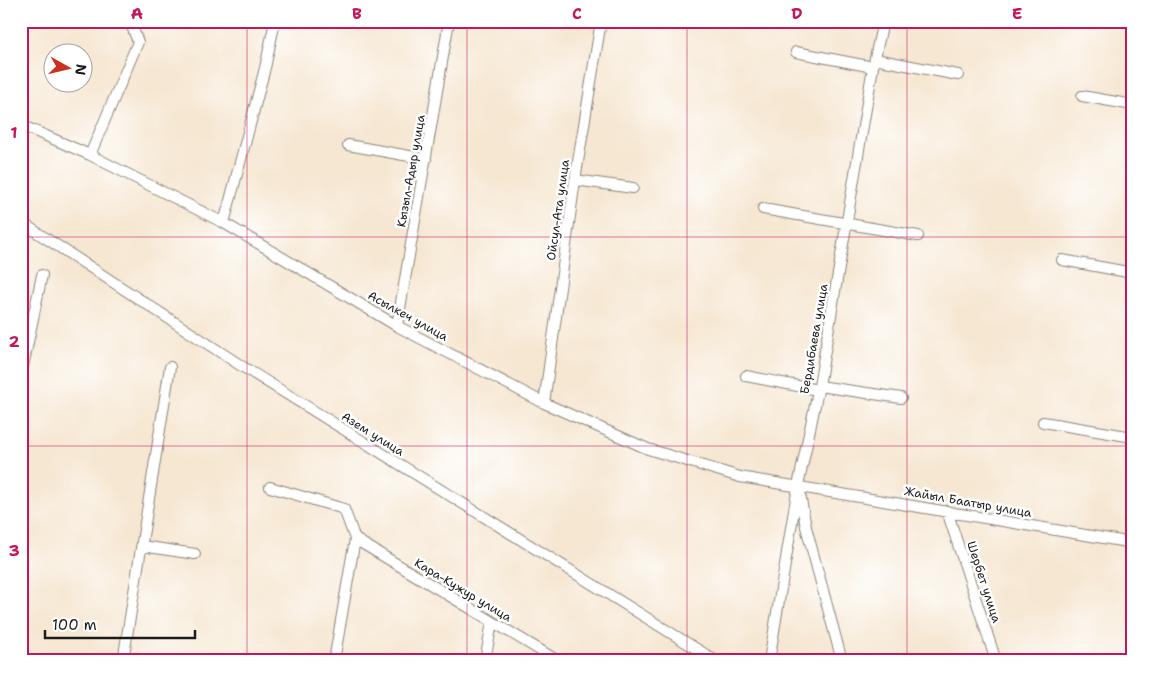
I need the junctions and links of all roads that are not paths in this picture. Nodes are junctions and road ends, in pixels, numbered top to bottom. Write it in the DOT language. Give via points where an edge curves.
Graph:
graph roads {
  1 [pos="127,21"];
  2 [pos="274,21"];
  3 [pos="449,21"];
  4 [pos="601,21"];
  5 [pos="625,21"];
  6 [pos="647,21"];
  7 [pos="883,21"];
  8 [pos="796,52"];
  9 [pos="874,63"];
  10 [pos="958,75"];
  11 [pos="1082,96"];
  12 [pos="1133,105"];
  13 [pos="21,125"];
  14 [pos="348,145"];
  15 [pos="90,155"];
  16 [pos="426,159"];
  17 [pos="574,180"];
  18 [pos="632,188"];
  19 [pos="763,209"];
  20 [pos="21,222"];
  21 [pos="224,223"];
  22 [pos="846,223"];
  23 [pos="918,236"];
  24 [pos="1062,260"];
  25 [pos="1133,273"];
  26 [pos="42,275"];
  27 [pos="397,326"];
  28 [pos="170,367"];
  29 [pos="21,376"];
  30 [pos="746,376"];
  31 [pos="818,388"];
  32 [pos="901,398"];
  33 [pos="544,403"];
  34 [pos="1043,422"];
  35 [pos="1133,437"];
  36 [pos="798,486"];
  37 [pos="270,487"];
  38 [pos="947,511"];
  39 [pos="355,539"];
  40 [pos="1133,543"];
  41 [pos="142,546"];
  42 [pos="195,554"];
  43 [pos="492,622"];
  44 [pos="123,661"];
  45 [pos="334,661"];
  46 [pos="485,661"];
  47 [pos="558,661"];
  48 [pos="716,661"];
  49 [pos="769,661"];
  50 [pos="842,661"];
  51 [pos="996,661"];
  1 -- 15 [label="street" via="138,42"];
  2 -- 21 [label="street"];
  3 -- 16 [label="street, Кызыл-Адыр улица"];
  4 -- 17 [label="street, Ойсул-Ата улица"];
  5 -- 6 [label="street" via="642,24"];
  7 -- 9 [label="street, Бердибаева улица"];
  8 -- 9 [label="street"];
  9 -- 10 [label="street"];
  9 -- 22 [label="street, Бердибаева улица"];
  11 -- 12 [label="street"];
  13 -- 15 [label="street, Асылкеч улица"];
  14 -- 16 [label="street"];
  15 -- 21 [label="street, Асылкеч улица"];
  16 -- 27 [label="street, Кызыл-Адыр улица"];
  17 -- 18 [label="street"];
  17 -- 33 [label="street, Ойсул-Ата улица"];
  19 -- 22 [label="street"];
  20 -- 48 [label="street, Азем улица" via="240,365"];
  21 -- 27 [label="street, Асылкеч улица"];
  22 -- 23 [label="street"];
  22 -- 31 [label="street, Бердибаева улица"];
  24 -- 25 [label="street"];
  26 -- 29 [label="street"];
  27 -- 33 [label="street, Асылкеч улица"];
  28 -- 41 [label="street"];
  30 -- 31 [label="street"];
  31 -- 32 [label="street"];
  31 -- 36 [label="street, Бердибаева улица"];
  33 -- 36 [label="street, Асылкеч улица" via="648,449 740,477"];
  34 -- 35 [label="street"];
  36 -- 38 [label="street, Жайыл Баатыр улица"];
  36 -- 49 [label="street, Бердибаева улица"];
  36 -- 50 [label="street"];
  37 -- 39 [label="street" via="344,509"];
  38 -- 40 [label="street, Жайыл Баатыр улица"];
  38 -- 51 [label="street, Шербет улица"];
  39 -- 43 [label="street, Кара-Кужур улица"];
  39 -- 45 [label="street"];
  41 -- 42 [label="street"];
  41 -- 44 [label="street"];
  43 -- 46 [label="street"];
  43 -- 47 [label="street, Кара-Кужур улица"];
}
